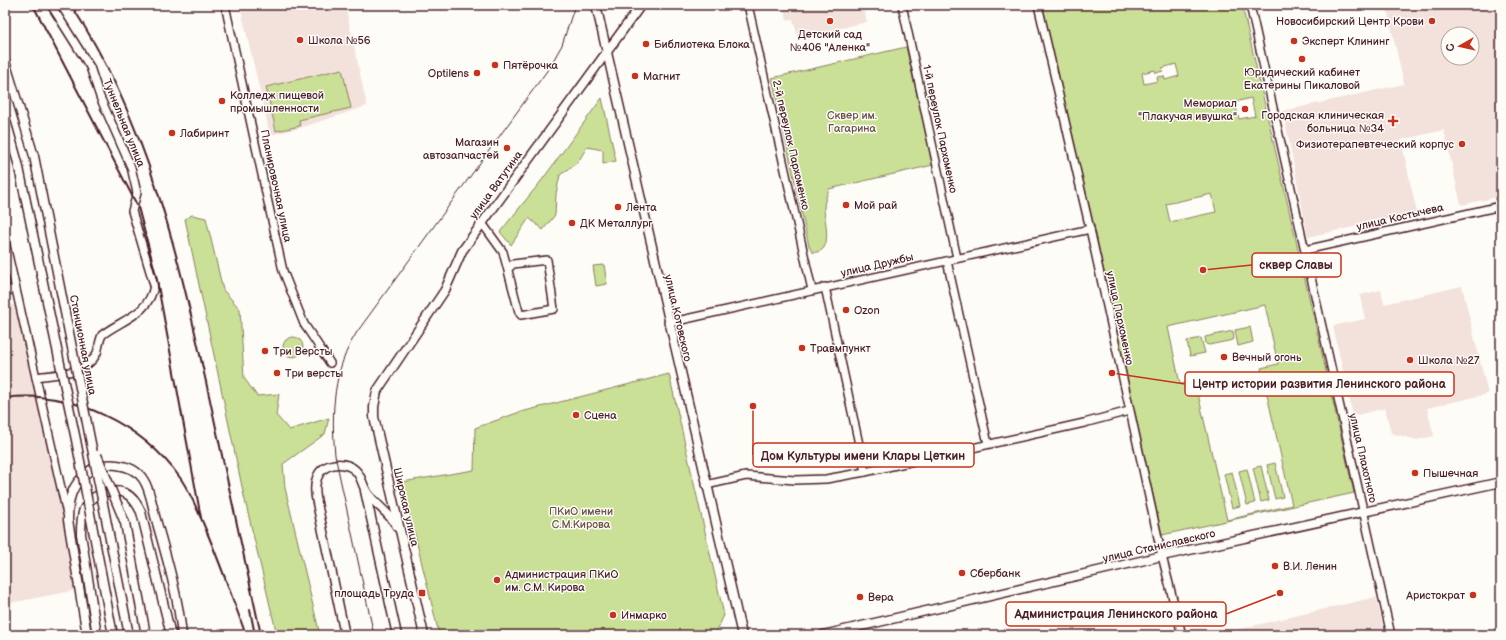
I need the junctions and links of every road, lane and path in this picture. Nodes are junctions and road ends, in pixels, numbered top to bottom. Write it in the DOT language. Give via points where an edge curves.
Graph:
graph roads {
  1 [pos="51,5"];
  2 [pos="225,5"];
  3 [pos="596,5"];
  4 [pos="641,5"];
  5 [pos="748,5"];
  6 [pos="902,5"];
  7 [pos="1038,5"];
  8 [pos="1250,5"];
  9 [pos="606,53"];
  10 [pos="5,61"];
  11 [pos="5,117"];
  12 [pos="1501,206"];
  13 [pos="482,222"];
  14 [pos="1090,229"];
  15 [pos="5,241"];
  16 [pos="1305,250"];
  17 [pos="957,258"];
  18 [pos="947,260"];
  19 [pos="508,269"];
  20 [pos="825,287"];
  21 [pos="16,289"];
  22 [pos="812,290"];
  23 [pos="5,291"];
  24 [pos="668,323"];
  25 [pos="330,363"];
  26 [pos="36,377"];
  27 [pos="381,385"];
  28 [pos="1129,411"];
  29 [pos="90,437"];
  30 [pos="988,444"];
  31 [pos="865,472"];
  32 [pos="1501,482"];
  33 [pos="706,485"];
  34 [pos="364,488"];
  35 [pos="1364,512"];
  36 [pos="68,520"];
  37 [pos="401,532"];
  38 [pos="1162,556"];
  39 [pos="182,631"];
  40 [pos="87,635"];
  41 [pos="97,635"];
  42 [pos="113,635"];
  43 [pos="129,635"];
  44 [pos="146,635"];
  45 [pos="171,635"];
  46 [pos="345,635"];
  47 [pos="397,635"];
  48 [pos="424,635"];
  49 [pos="742,635"];
  50 [pos="823,635"];
  51 [pos="1182,635"];
  52 [pos="1391,635"];
  1 -- 26 [label="street, Туннельная улица" via="90,66 100,98 131,166 137,193 132,212 154,286 153,294 146,306 130,320 102,335 90,364 74,371"];
  2 -- 25 [label="street, Планировочная улица" via="283,271 304,324"];
  3 -- 9 [label="main road, улица Котовского"];
  4 -- 9 [label="main road, улица Ватутина"];
  5 -- 22 [label="street, 2-й переулок Пархоменко"];
  6 -- 17 [label="street, 1-й переулок Пархоменко"];
  7 -- 14 [label="street, улица Пархоменко"];
  8 -- 16 [label="street, улица Плахотного"];
  9 -- 13 [label="main road, улица Ватутина"];
  9 -- 24 [label="main road, улица Котовского"];
  10 -- 29 [label="main road, Станционная улица, bridge" via="34,156"];
  11 -- 42 [label="main road, bridge" via="18,162 76,440"];
  12 -- 16 [label="street, улица Костычева"];
  13 -- 19 [label="street" via="503,252"];
  13 -- 27 [label="main road, улица Ватутина" via="462,251 445,290"];
  14 -- 17 [label="street, улица Дружбы"];
  14 -- 28 [label="street, улица Пархоменко"];
  15 -- 21 [label="street"];
  16 -- 35 [label="street, улица Плахотного"];
  17 -- 18 [label="street, улица Дружбы"];
  18 -- 20 [label="street, улица Дружбы"];
  18 -- 30 [label="street"];
  19 -- 19 [label="street" via="521,315 554,309 547,260 513,264"];
  20 -- 22 [label="street, улица Дружбы"];
  20 -- 31 [label="street"];
  21 -- 23 [label="street"];
  21 -- 26 [label="street"];
  22 -- 24 [label="street, улица Дружбы"];
  24 -- 33 [label="main road, улица Котовского"];
  26 -- 36 [label="street"];
  27 -- 37 [label="main road, Широкая улица" via="375,400 374,417"];
  28 -- 30 [label="street"];
  28 -- 38 [label="street, улица Пархоменко"];
  29 -- 43 [label="main road, Станционная улица, bridge"];
  29 -- 44 [label="main road, bridge" via="125,523"];
  30 -- 31 [label="street"];
  31 -- 33 [label="street" via="826,479 795,480 746,476"];
  32 -- 35 [label="main road, улица Станиславского"];
  33 -- 49 [label="main road, улица Котовского"];
  34 -- 37 [label="main road"];
  34 -- 46 [label="main road" via="356,470 338,463 327,466 319,473 315,483"];
  34 -- 47 [label="main road"];
  35 -- 38 [label="main road, улица Станиславского"];
  35 -- 52 [label="street, улица Плахотного"];
  36 -- 39 [label="main road" via="68,503 72,490 80,478 90,470 113,465 137,472 148,488"];
  36 -- 40 [label="main road"];
  37 -- 48 [label="main road, Широкая улица"];
  38 -- 50 [label="main road, улица Станиславского"];
  38 -- 51 [label="street, улица Пархоменко"];
  41 -- 45 [label="main road" via="81,521 84,509 96,496 116,491 125,493 134,500 141,512"];
}
